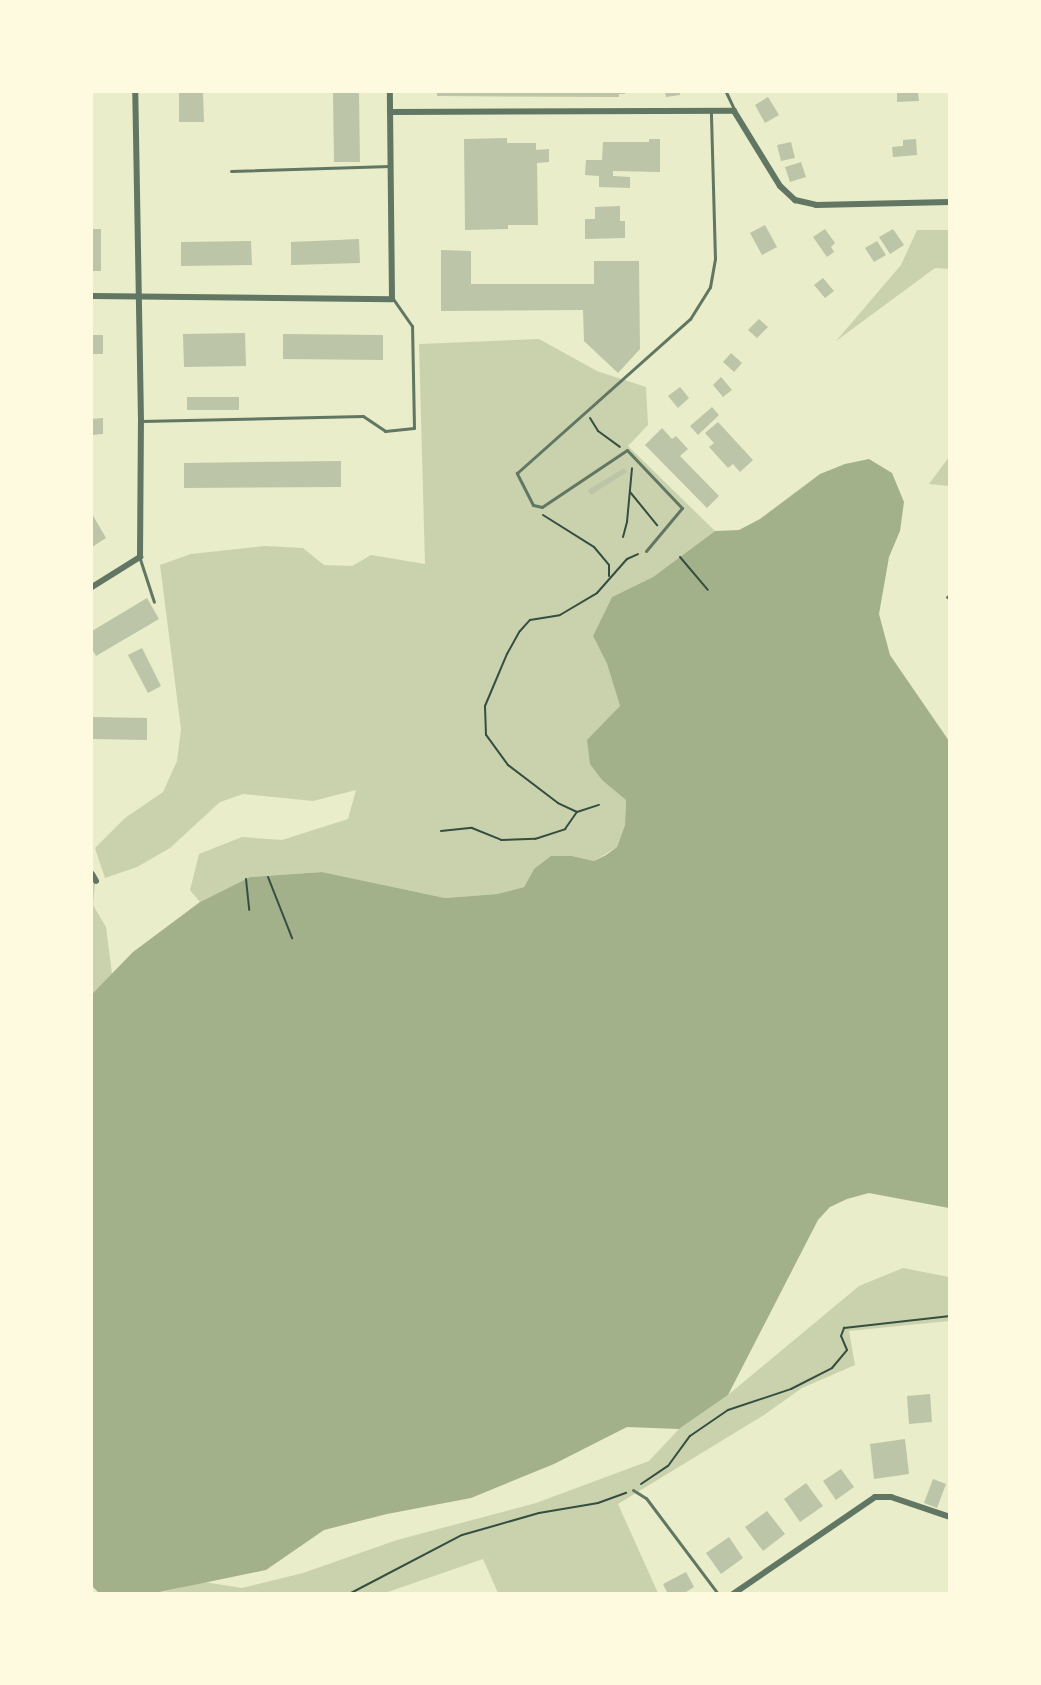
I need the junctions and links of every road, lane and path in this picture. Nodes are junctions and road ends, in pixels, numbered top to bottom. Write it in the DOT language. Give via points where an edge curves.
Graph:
graph roads {
  1 [pos="135,92"];
  2 [pos="390,92"];
  3 [pos="726,92"];
  4 [pos="734,111"];
  5 [pos="390,112"];
  6 [pos="711,112"];
  7 [pos="390,166"];
  8 [pos="231,171"];
  9 [pos="950,202"];
  10 [pos="92,296"];
  11 [pos="140,296"];
  12 [pos="392,299"];
  13 [pos="587,410"];
  14 [pos="141,421"];
  15 [pos="625,452"];
  16 [pos="633,456"];
  17 [pos="630,492"];
  18 [pos="537,508"];
  19 [pos="663,532"];
  20 [pos="623,537"];
  21 [pos="646,551"];
  22 [pos="140,557"];
  23 [pos="680,557"];
  24 [pos="609,577"];
  25 [pos="92,587"];
  26 [pos="708,590"];
  27 [pos="154,602"];
  28 [pos="599,805"];
  29 [pos="577,812"];
  30 [pos="441,831"];
  31 [pos="92,874"];
  32 [pos="268,877"];
  33 [pos="246,879"];
  34 [pos="96,881"];
  35 [pos="249,910"];
  36 [pos="292,938"];
  37 [pos="950,1316"];
  38 [pos="633,1490"];
  39 [pos="950,1517"];
  40 [pos="349,1593"];
  41 [pos="718,1593"];
  42 [pos="733,1593"];
  1 -- 11 [label="street"];
  2 -- 5 [label="street"];
  3 -- 4 [label="lane"];
  4 -- 6 [label="street"];
  4 -- 9 [label="street" via="780,186 795,200 816,205"];
  5 -- 6 [label="street"];
  5 -- 7 [label="street"];
  6 -- 13 [label="lane" via="715,259 710,286 690,318"];
  7 -- 8 [label="lane"];
  7 -- 12 [label="street"];
  10 -- 11 [label="street"];
  11 -- 12 [label="street"];
  11 -- 14 [label="street"];
  12 -- 14 [label="lane" via="412,326 414,428 385,431 363,416"];
  13 -- 15 [label="path" via="598,431"];
  13 -- 18 [label="lane" via="517,473"];
  14 -- 22 [label="street"];
  15 -- 16 [label="lane"];
  15 -- 18 [label="lane"];
  16 -- 17 [label="path"];
  16 -- 19 [label="lane" via="682,508"];
  17 -- 19 [label="path"];
  17 -- 20 [label="path"];
  18 -- 24 [label="path" via="548,520 583,539 604,557"];
  19 -- 21 [label="lane"];
  21 -- 24 [label="path" via="627,559"];
  22 -- 25 [label="street"];
  22 -- 27 [label="lane"];
  23 -- 26 [label="path"];
  24 -- 29 [label="path" via="597,593 573,608 560,615 530,620 507,654 485,705 486,735 508,765 558,803"];
  28 -- 29 [label="path"];
  29 -- 30 [label="path" via="565,829 535,839 501,840 472,828"];
  31 -- 34 [label="street"];
  32 -- 36 [label="path"];
  33 -- 35 [label="path"];
  37 -- 38 [label="path" via="844,1328 841,1336 847,1350 832,1368 791,1389 728,1410 690,1436 668,1466"];
  38 -- 40 [label="path" via="598,1503 539,1513 462,1535"];
  38 -- 41 [label="lane" via="646,1498"];
  39 -- 42 [label="street" via="891,1497 875,1497"];
}
